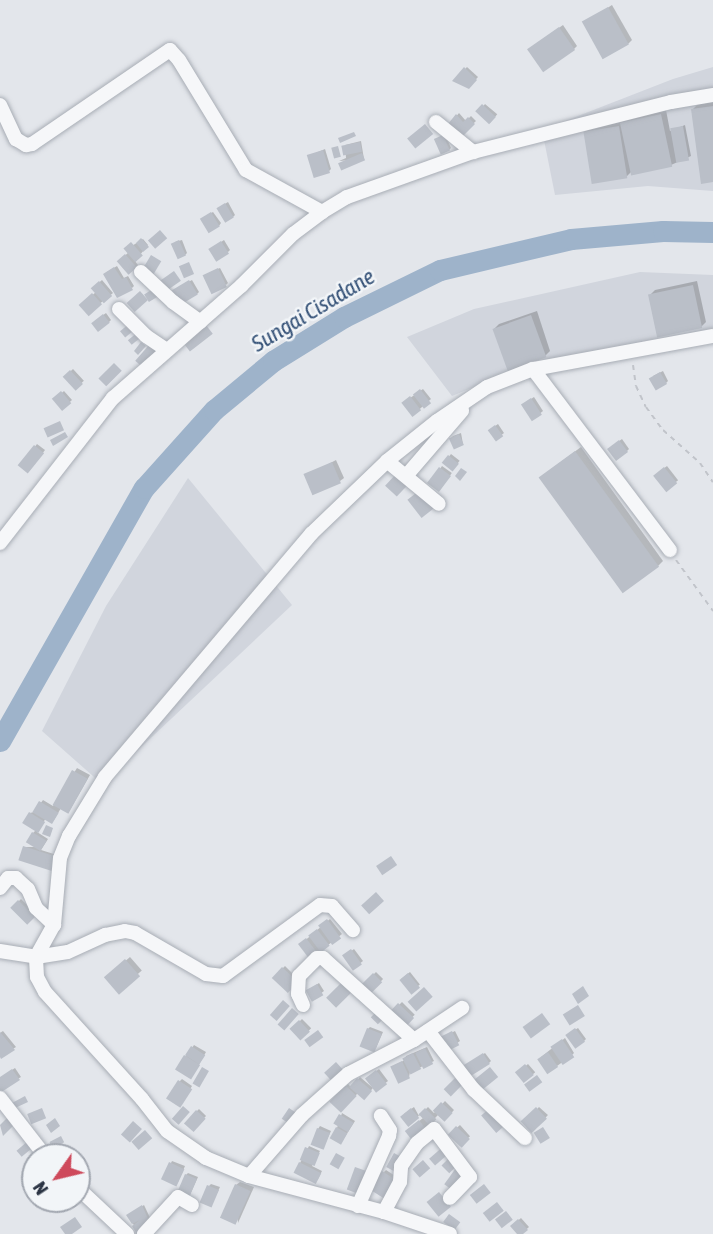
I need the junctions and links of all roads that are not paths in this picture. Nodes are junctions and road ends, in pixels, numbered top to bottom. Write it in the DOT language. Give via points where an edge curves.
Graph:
graph roads {
  1 [pos="713,95"];
  2 [pos="0,105"];
  3 [pos="436,122"];
  4 [pos="472,152"];
  5 [pos="322,212"];
  6 [pos="141,272"];
  7 [pos="118,309"];
  8 [pos="201,322"];
  9 [pos="713,336"];
  10 [pos="167,350"];
  11 [pos="533,369"];
  12 [pos="487,387"];
  13 [pos="387,461"];
  14 [pos="406,476"];
  15 [pos="439,504"];
  16 [pos="0,543"];
  17 [pos="670,550"];
  18 [pos="0,888"];
  19 [pos="54,925"];
  20 [pos="353,930"];
  21 [pos="0,951"];
  22 [pos="36,957"];
  23 [pos="303,1005"];
  24 [pos="462,1008"];
  25 [pos="428,1031"];
  26 [pos="414,1040"];
  27 [pos="0,1098"];
  28 [pos="381,1116"];
  29 [pos="525,1138"];
  30 [pos="35,1143"];
  31 [pos="248,1176"];
  32 [pos="450,1198"];
  33 [pos="91,1200"];
  34 [pos="192,1205"];
  35 [pos="358,1206"];
  36 [pos="384,1212"];
  37 [pos="127,1234"];
  38 [pos="144,1234"];
  39 [pos="450,1234"];
  1 -- 4 [label="street"];
  2 -- 5 [label="street" via="16,139 32,144 170,50 246,170"];
  3 -- 4 [label="street"];
  4 -- 5 [label="street" via="347,197"];
  5 -- 8 [label="street" via="293,233"];
  6 -- 8 [label="street"];
  7 -- 10 [label="street"];
  8 -- 10 [label="street"];
  9 -- 11 [label="street"];
  10 -- 16 [label="street" via="114,398"];
  11 -- 12 [label="street"];
  11 -- 17 [label="street"];
  12 -- 13 [label="street"];
  12 -- 14 [label="street"];
  13 -- 14 [label="street"];
  13 -- 19 [label="street" via="312,534 105,777 60,858"];
  14 -- 15 [label="street"];
  18 -- 19 [label="street" via="8,878 16,878"];
  19 -- 22 [label="street"];
  20 -- 22 [label="street" via="332,906 320,905 223,976 206,974 125,931 68,952"];
  21 -- 22 [label="street"];
  22 -- 31 [label="street" via="37,977 46,992 167,1131 206,1158"];
  23 -- 26 [label="street" via="299,976 323,957"];
  24 -- 25 [label="street"];
  25 -- 26 [label="street"];
  25 -- 29 [label="street" via="474,1090"];
  26 -- 31 [label="street" via="348,1074 302,1115"];
  27 -- 30 [label="street"];
  28 -- 35 [label="street" via="389,1136"];
  31 -- 35 [label="street"];
  32 -- 36 [label="street" via="470,1177 433,1129 401,1166 400,1182"];
  33 -- 37 [label="street"];
  34 -- 38 [label="street" via="174,1203"];
  35 -- 36 [label="street"];
  36 -- 39 [label="street"];
}
